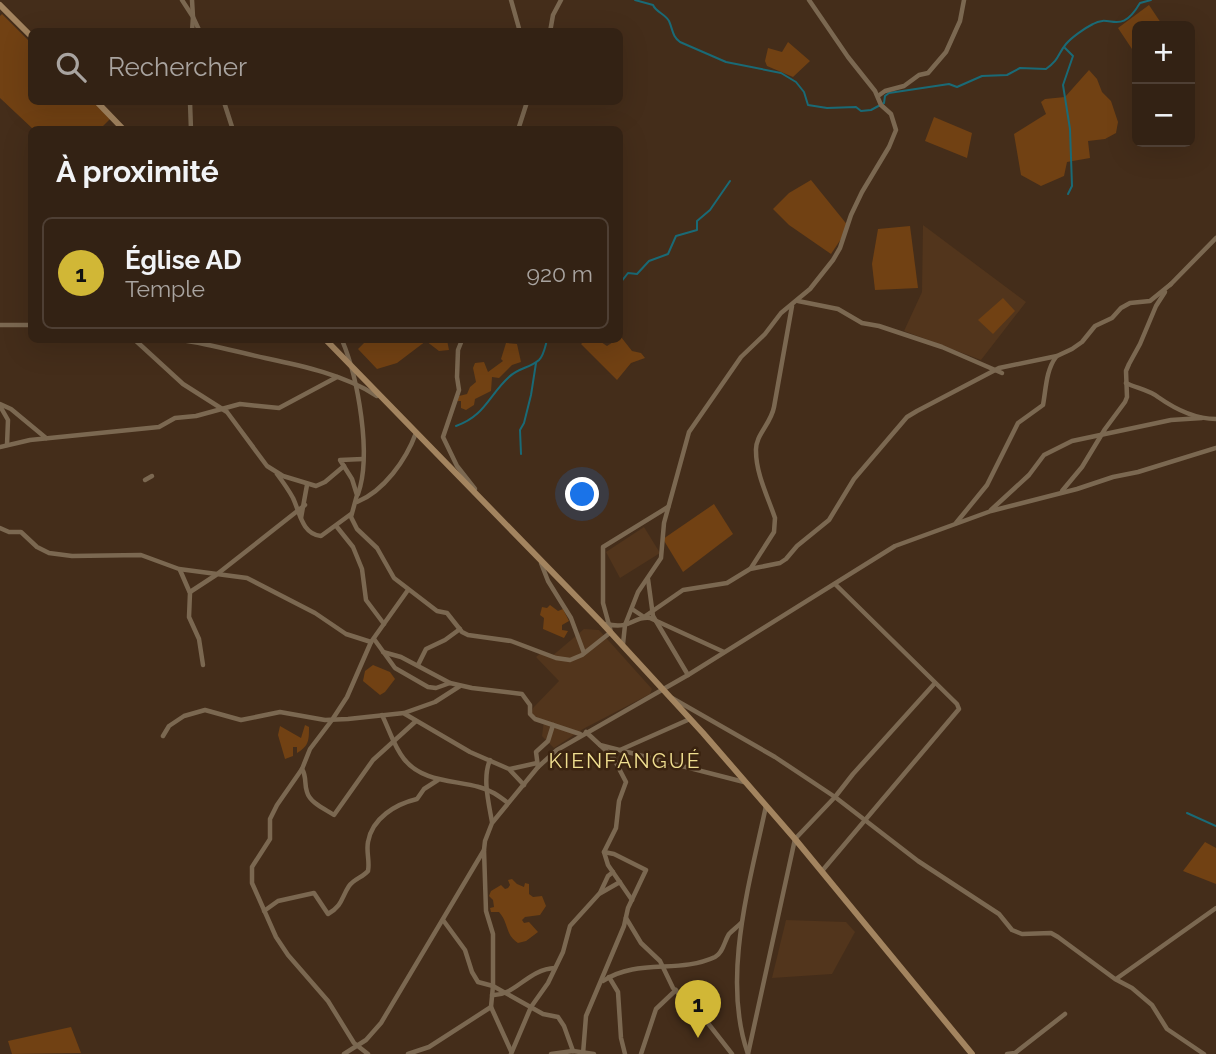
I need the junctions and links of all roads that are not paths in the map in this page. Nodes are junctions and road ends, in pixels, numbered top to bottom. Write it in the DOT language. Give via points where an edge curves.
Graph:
graph roads {
  1 [pos="182,0"];
  2 [pos="192,0"];
  3 [pos="510,0"];
  4 [pos="561,0"];
  5 [pos="809,0"];
  6 [pos="964,0"];
  7 [pos="0,5"];
  8 [pos="193,17"];
  9 [pos="192,28"];
  10 [pos="198,28"];
  11 [pos="519,28"];
  12 [pos="551,28"];
  13 [pos="28,33"];
  14 [pos="878,96"];
  15 [pos="100,105"];
  16 [pos="190,105"];
  17 [pos="224,105"];
  18 [pos="526,105"];
  19 [pos="120,126"];
  20 [pos="191,126"];
  21 [pos="232,126"];
  22 [pos="519,126"];
  23 [pos="1216,238"];
  24 [pos="1171,284"];
  25 [pos="798,301"];
  26 [pos="792,305"];
  27 [pos="0,325"];
  28 [pos="28,325"];
  29 [pos="138,343"];
  30 [pos="200,343"];
  31 [pos="329,343"];
  32 [pos="343,343"];
  33 [pos="461,343"];
  34 [pos="1057,356"];
  35 [pos="351,365"];
  36 [pos="996,370"];
  37 [pos="1002,373"];
  38 [pos="337,377"];
  39 [pos="355,383"];
  40 [pos="1126,383"];
  41 [pos="386,402"];
  42 [pos="0,405"];
  43 [pos="223,408"];
  44 [pos="1202,418"];
  45 [pos="1216,419"];
  46 [pos="416,433"];
  47 [pos="1101,435"];
  48 [pos="47,438"];
  49 [pos="7,446"];
  50 [pos="0,447"];
  51 [pos="1216,448"];
  52 [pos="363,458"];
  53 [pos="344,467"];
  54 [pos="277,473"];
  55 [pos="152,476"];
  56 [pos="145,480"];
  57 [pos="307,485"];
  58 [pos="1061,492"];
  59 [pos="357,495"];
  60 [pos="357,502"];
  61 [pos="485,504"];
  62 [pos="304,505"];
  63 [pos="669,506"];
  64 [pos="298,510"];
  65 [pos="990,511"];
  66 [pos="351,513"];
  67 [pos="290,516"];
  68 [pos="300,519"];
  69 [pos="955,524"];
  70 [pos="336,527"];
  71 [pos="0,528"];
  72 [pos="541,563"];
  73 [pos="179,569"];
  74 [pos="751,569"];
  75 [pos="216,575"];
  76 [pos="648,579"];
  77 [pos="835,584"];
  78 [pos="408,590"];
  79 [pos="190,592"];
  80 [pos="632,609"];
  81 [pos="652,610"];
  82 [pos="644,617"];
  83 [pos="657,621"];
  84 [pos="604,623"];
  85 [pos="384,624"];
  86 [pos="625,627"];
  87 [pos="460,629"];
  88 [pos="611,632"];
  89 [pos="373,640"];
  90 [pos="623,645"];
  91 [pos="383,652"];
  92 [pos="724,652"];
  93 [pos="584,653"];
  94 [pos="203,665"];
  95 [pos="418,665"];
  96 [pos="688,674"];
  97 [pos="450,683"];
  98 [pos="935,683"];
  99 [pos="460,686"];
  100 [pos="665,693"];
  101 [pos="404,713"];
  102 [pos="382,715"];
  103 [pos="690,719"];
  104 [pos="332,720"];
  105 [pos="416,721"];
  106 [pos="553,725"];
  107 [pos="583,733"];
  108 [pos="163,736"];
  109 [pos="394,741"];
  110 [pos="600,746"];
  111 [pos="620,751"];
  112 [pos="490,760"];
  113 [pos="537,765"];
  114 [pos="302,769"];
  115 [pos="509,769"];
  116 [pos="438,780"];
  117 [pos="748,784"];
  118 [pos="524,785"];
  119 [pos="487,790"];
  120 [pos="835,797"];
  121 [pos="508,803"];
  122 [pos="766,805"];
  123 [pos="864,819"];
  124 [pos="492,823"];
  125 [pos="795,839"];
  126 [pos="484,850"];
  127 [pos="604,852"];
  128 [pos="822,871"];
  129 [pos="613,872"];
  130 [pos="620,881"];
  131 [pos="599,894"];
  132 [pos="632,900"];
  133 [pos="1216,908"];
  134 [pos="264,911"];
  135 [pos="626,918"];
  136 [pos="443,920"];
  137 [pos="742,923"];
  138 [pos="664,967"];
  139 [pos="555,968"];
  140 [pos="609,977"];
  141 [pos="1115,979"];
  142 [pos="601,983"];
  143 [pos="493,986"];
  144 [pos="676,990"];
  145 [pos="505,993"];
  146 [pos="492,995"];
  147 [pos="491,1007"];
  148 [pos="531,1007"];
  149 [pos="1065,1014"];
  150 [pos="358,1045"];
  151 [pos="573,1051"];
  152 [pos="512,1053"];
  153 [pos="344,1054"];
  154 [pos="369,1054"];
  155 [pos="408,1054"];
  156 [pos="551,1054"];
  157 [pos="583,1054"];
  158 [pos="594,1054"];
  159 [pos="625,1054"];
  160 [pos="641,1054"];
  161 [pos="732,1054"];
  162 [pos="748,1054"];
  163 [pos="972,1054"];
  164 [pos="1007,1054"];
  165 [pos="1203,1054"];
  1 -- 8 [label="street"];
  2 -- 8 [label="street"];
  3 -- 11 [label="street"];
  4 -- 12 [label="street"];
  5 -- 14 [label="street"];
  6 -- 14 [label="street" via="946,52 928,73"];
  7 -- 13 [label="main road"];
  8 -- 9 [label="street"];
  8 -- 10 [label="street"];
  14 -- 25 [label="street" via="896,130 851,215 840,248"];
  15 -- 19 [label="main road"];
  16 -- 20 [label="street"];
  17 -- 21 [label="street"];
  18 -- 22 [label="street"];
  23 -- 24 [label="street"];
  24 -- 34 [label="street" via="1150,301 1121,308 1082,342"];
  24 -- 40 [label="street" via="1157,303 1129,364"];
  25 -- 26 [label="street"];
  25 -- 36 [label="street" via="838,309 862,323"];
  26 -- 63 [label="street" via="728,372 692,426"];
  26 -- 74 [label="street" via="774,409 755,448 775,519 774,532"];
  27 -- 28 [label="street"];
  29 -- 43 [label="street" via="178,379"];
  30 -- 38 [label="street"];
  31 -- 35 [label="main road"];
  32 -- 35 [label="street"];
  33 -- 61 [label="street" via="459,390 443,437 457,466"];
  34 -- 36 [label="street"];
  34 -- 69 [label="street" via="1045,383 1043,405 1018,424 987,485"];
  35 -- 39 [label="street"];
  35 -- 41 [label="main road"];
  36 -- 37 [label="street"];
  36 -- 74 [label="street" via="907,417 854,479 829,520 780,563"];
  38 -- 39 [label="street"];
  38 -- 43 [label="street" via="279,408 247,404"];
  39 -- 41 [label="street"];
  39 -- 52 [label="street"];
  40 -- 44 [label="street"];
  40 -- 47 [label="street" via="1125,402"];
  41 -- 46 [label="main road"];
  42 -- 48 [label="street"];
  42 -- 49 [label="street" via="8,421"];
  43 -- 48 [label="street" via="175,418 157,427"];
  43 -- 54 [label="street" via="262,461"];
  44 -- 45 [label="street"];
  44 -- 47 [label="street"];
  46 -- 60 [label="street" via="394,471"];
  46 -- 61 [label="main road"];
  47 -- 58 [label="street"];
  47 -- 65 [label="street" via="1072,441 1044,455 1030,475"];
  48 -- 49 [label="street"];
  49 -- 50 [label="street"];
  51 -- 58 [label="street"];
  52 -- 53 [label="street" via="340,460"];
  52 -- 59 [label="street"];
  53 -- 57 [label="street" via="322,484"];
  53 -- 59 [label="street"];
  54 -- 57 [label="street"];
  54 -- 64 [label="street"];
  55 -- 56 [label="street"];
  57 -- 62 [label="street"];
  58 -- 65 [label="street"];
  59 -- 60 [label="street"];
  60 -- 66 [label="street"];
  61 -- 72 [label="main road"];
  62 -- 64 [label="street"];
  62 -- 68 [label="street"];
  63 -- 76 [label="street" via="661,558"];
  63 -- 84 [label="street" via="603,547"];
  64 -- 67 [label="street"];
  64 -- 68 [label="street"];
  65 -- 69 [label="street"];
  66 -- 70 [label="street"];
  66 -- 78 [label="street" via="390,573"];
  67 -- 68 [label="street"];
  67 -- 75 [label="street"];
  68 -- 70 [label="street" via="317,537"];
  69 -- 77 [label="street" via="895,546"];
  70 -- 85 [label="street" via="353,547 362,569 366,600"];
  71 -- 73 [label="street" via="21,532 49,553 141,555"];
  72 -- 84 [label="main road"];
  72 -- 93 [label="street"];
  73 -- 75 [label="street"];
  73 -- 79 [label="street"];
  74 -- 81 [label="street" via="727,583 683,590"];
  75 -- 79 [label="street"];
  75 -- 89 [label="street" via="257,581 346,634"];
  76 -- 80 [label="street"];
  76 -- 81 [label="street"];
  77 -- 92 [label="street"];
  77 -- 98 [label="street"];
  78 -- 85 [label="street"];
  78 -- 87 [label="street" via="447,613"];
  79 -- 94 [label="street" via="189,617"];
  80 -- 82 [label="street"];
  80 -- 86 [label="street"];
  81 -- 82 [label="street"];
  81 -- 83 [label="street"];
  82 -- 83 [label="street"];
  82 -- 86 [label="street"];
  83 -- 92 [label="street"];
  83 -- 96 [label="street"];
  84 -- 86 [label="street"];
  84 -- 88 [label="main road"];
  85 -- 89 [label="street"];
  86 -- 90 [label="street"];
  87 -- 93 [label="street" via="468,635 512,641 566,660"];
  87 -- 95 [label="street" via="428,648"];
  88 -- 90 [label="main road"];
  88 -- 93 [label="street"];
  89 -- 91 [label="street"];
  89 -- 104 [label="street"];
  90 -- 100 [label="main road"];
  91 -- 95 [label="street"];
  91 -- 97 [label="street" via="395,668 428,687"];
  92 -- 96 [label="street"];
  95 -- 97 [label="street"];
  96 -- 100 [label="street"];
  97 -- 99 [label="street"];
  98 -- 120 [label="street"];
  98 -- 123 [label="street" via="957,704 958,713"];
  99 -- 101 [label="street" via="435,702"];
  99 -- 106 [label="street" via="522,694 535,719"];
  100 -- 103 [label="main road"];
  100 -- 107 [label="street"];
  100 -- 120 [label="street"];
  101 -- 102 [label="street"];
  101 -- 105 [label="street"];
  102 -- 104 [label="street"];
  102 -- 109 [label="street"];
  103 -- 111 [label="street"];
  103 -- 117 [label="main road"];
  104 -- 108 [label="street" via="280,712 241,720 205,710 184,716"];
  104 -- 114 [label="street" via="310,749"];
  105 -- 109 [label="street"];
  105 -- 112 [label="street"];
  106 -- 107 [label="street"];
  106 -- 113 [label="street" via="548,741 536,752"];
  107 -- 110 [label="street"];
  107 -- 113 [label="street"];
  109 -- 114 [label="street" via="373,760 334,814 307,795"];
  109 -- 116 [label="street" via="405,761"];
  110 -- 111 [label="street"];
  110 -- 127 [label="street" via="613,757 626,782 616,828"];
  111 -- 117 [label="street"];
  112 -- 115 [label="street"];
  112 -- 119 [label="street"];
  113 -- 115 [label="street"];
  113 -- 118 [label="street"];
  114 -- 134 [label="street" via="277,805 270,820 270,839 252,867 251,879"];
  115 -- 118 [label="street"];
  116 -- 119 [label="street"];
  116 -- 134 [label="street" via="417,799 400,803 379,819 368,842 368,871 351,884 335,910 328,914 314,894 278,901"];
  117 -- 122 [label="main road"];
  118 -- 121 [label="street"];
  119 -- 121 [label="street"];
  119 -- 124 [label="street"];
  120 -- 123 [label="street"];
  120 -- 125 [label="street"];
  121 -- 124 [label="street"];
  122 -- 125 [label="main road"];
  122 -- 137 [label="street"];
  123 -- 128 [label="street"];
  123 -- 141 [label="street" via="999,914 1012,930 1051,933"];
  124 -- 126 [label="street"];
  125 -- 128 [label="main road"];
  125 -- 162 [label="street"];
  126 -- 136 [label="street"];
  126 -- 143 [label="street"];
  127 -- 129 [label="street"];
  127 -- 132 [label="street" via="646,870"];
  128 -- 163 [label="main road"];
  129 -- 130 [label="street"];
  129 -- 131 [label="street"];
  130 -- 131 [label="street"];
  130 -- 132 [label="street"];
  131 -- 139 [label="street" via="570,926"];
  132 -- 135 [label="street"];
  133 -- 141 [label="street"];
  134 -- 150 [label="street" via="288,955"];
  135 -- 138 [label="street"];
  135 -- 142 [label="street"];
  136 -- 143 [label="street" via="465,950 475,978"];
  136 -- 150 [label="street" via="381,1023"];
  137 -- 138 [label="street" via="730,933 719,955"];
  137 -- 162 [label="street" via="738,1014"];
  138 -- 140 [label="street" via="636,968"];
  138 -- 144 [label="street"];
  139 -- 145 [label="street" via="540,970"];
  139 -- 148 [label="street"];
  140 -- 142 [label="street"];
  140 -- 159 [label="street" via="618,992"];
  141 -- 165 [label="street" via="1152,1005 1167,1029"];
  142 -- 157 [label="street" via="586,1017"];
  143 -- 145 [label="street"];
  143 -- 146 [label="street"];
  144 -- 160 [label="street" via="656,1009"];
  144 -- 161 [label="street"];
  145 -- 146 [label="street"];
  145 -- 148 [label="street"];
  146 -- 147 [label="street"];
  147 -- 152 [label="street"];
  147 -- 155 [label="street" via="429,1047"];
  148 -- 151 [label="street" via="559,1018"];
  148 -- 152 [label="street"];
  149 -- 164 [label="street"];
  150 -- 153 [label="street"];
  150 -- 154 [label="street"];
  151 -- 156 [label="street"];
  151 -- 157 [label="street"];
  157 -- 158 [label="street"];
}
